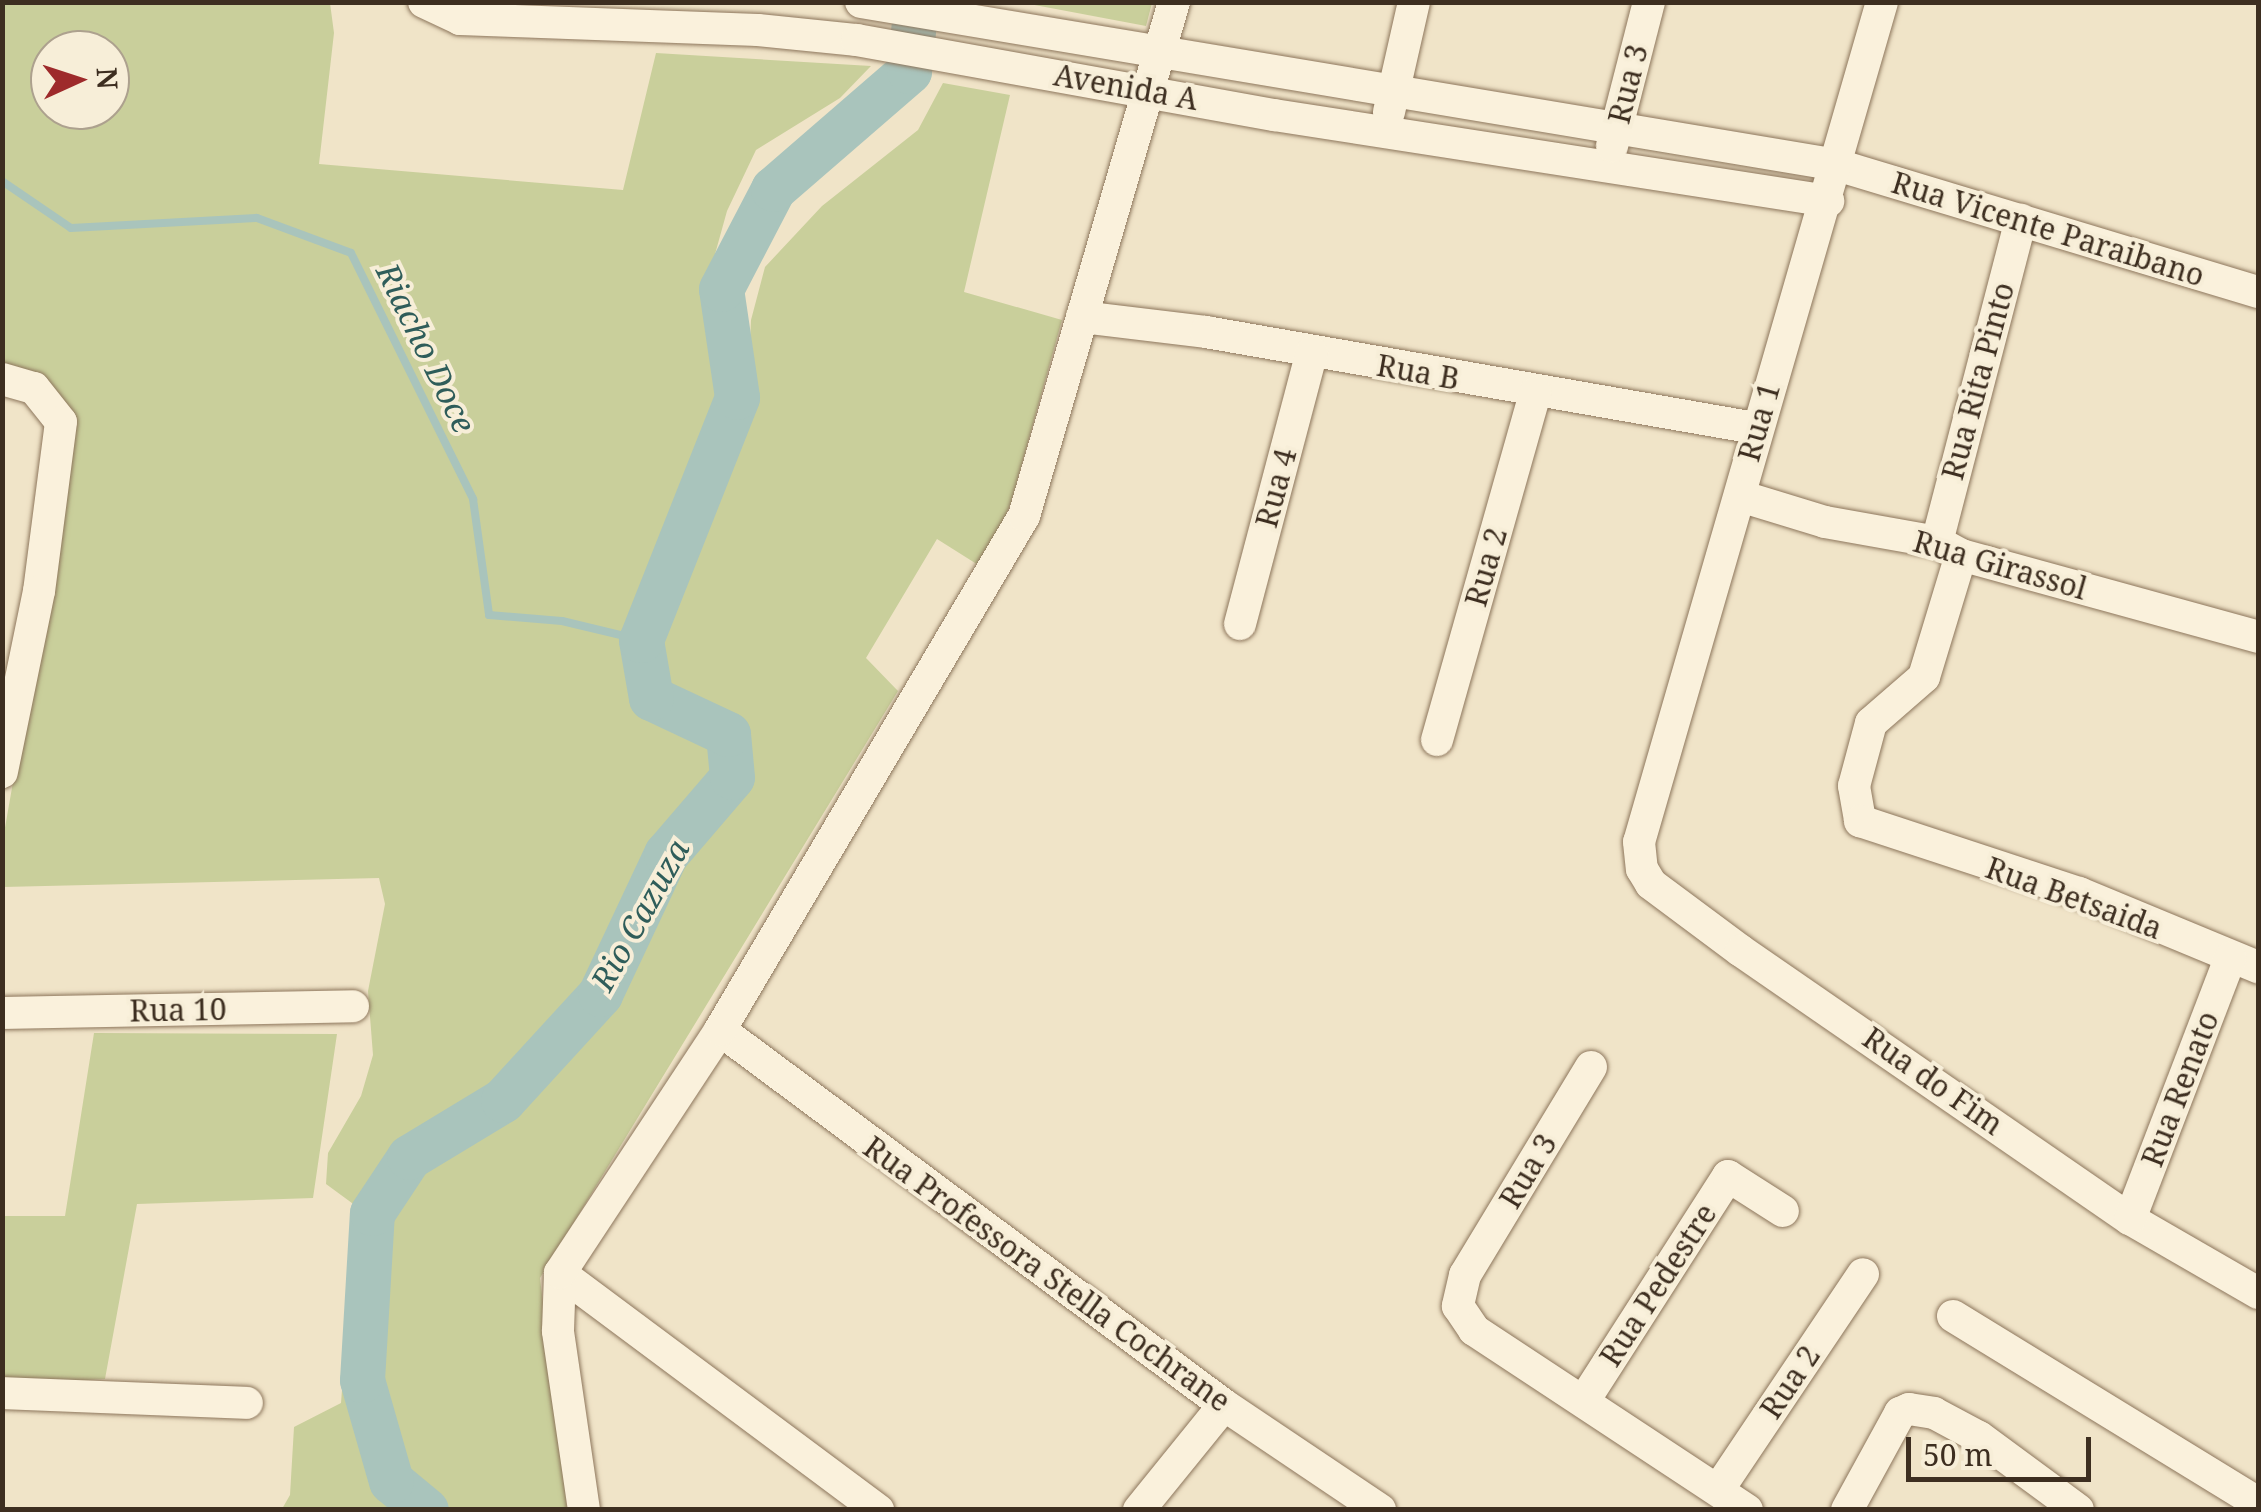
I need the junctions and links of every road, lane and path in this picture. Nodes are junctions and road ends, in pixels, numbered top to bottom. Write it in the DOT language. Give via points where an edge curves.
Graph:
graph roads {
  1 [pos="424,2"];
  2 [pos="861,2"];
  3 [pos="1174,2"];
  4 [pos="1414,2"];
  5 [pos="1649,2"];
  6 [pos="1882,2"];
  7 [pos="648,14"];
  8 [pos="1162,51"];
  9 [pos="1152,92"];
  10 [pos="1394,94"];
  11 [pos="1617,126"];
  12 [pos="1384,131"];
  13 [pos="1608,165"];
  14 [pos="1837,165"];
  15 [pos="1828,200"];
  16 [pos="2022,220"];
  17 [pos="2258,292"];
  18 [pos="1082,317"];
  19 [pos="1312,352"];
  20 [pos="18,383"];
  21 [pos="1535,393"];
  22 [pos="1754,428"];
  23 [pos="1740,496"];
  24 [pos="1949,548"];
  25 [pos="1240,624"];
  26 [pos="2258,638"];
  27 [pos="1436,740"];
  28 [pos="2,772"];
  29 [pos="1887,834"];
  30 [pos="1639,842"];
  31 [pos="2244,962"];
  32 [pos="353,1006"];
  33 [pos="2,1013"];
  34 [pos="720,1030"];
  35 [pos="1591,1066"];
  36 [pos="1783,1211"];
  37 [pos="2130,1219"];
  38 [pos="560,1273"];
  39 [pos="1862,1274"];
  40 [pos="2258,1293"];
  41 [pos="1953,1316"];
  42 [pos="2,1393"];
  43 [pos="1585,1399"];
  44 [pos="247,1403"];
  45 [pos="1224,1405"];
  46 [pos="1718,1490"];
  47 [pos="2258,1503"];
  48 [pos="584,1510"];
  49 [pos="878,1510"];
  50 [pos="1139,1510"];
  51 [pos="1380,1510"];
  52 [pos="1747,1510"];
  53 [pos="1847,1510"];
  54 [pos="2078,1510"];
  1 -- 7 [label="street, Avenida A" via="460,19"];
  2 -- 8 [label="street, Avenida A"];
  3 -- 8 [label="street"];
  4 -- 10 [label="street"];
  5 -- 11 [label="street, Rua 3"];
  6 -- 14 [label="street, Rua 1"];
  7 -- 9 [label="street, Avenida A" via="856,40"];
  8 -- 9 [label="street"];
  8 -- 10 [label="street, Avenida A"];
  9 -- 12 [label="street, Avenida A"];
  9 -- 18 [label="street"];
  10 -- 11 [label="street, Avenida A"];
  10 -- 12 [label="street"];
  11 -- 13 [label="street, Rua 3"];
  11 -- 14 [label="street, Avenida A"];
  12 -- 13 [label="street, Avenida A"];
  13 -- 15 [label="street, Avenida A"];
  14 -- 15 [label="street, Rua 1"];
  14 -- 16 [label="street, Rua Vicente Paraibano"];
  15 -- 22 [label="street, Rua 1"];
  16 -- 17 [label="street, Rua Vicente Paraibano"];
  16 -- 24 [label="street, Rua Rita Pinto"];
  18 -- 19 [label="street, Rua B"];
  18 -- 34 [label="street" via="1024,516"];
  19 -- 21 [label="street, Rua B"];
  19 -- 25 [label="street, Rua 4"];
  20 -- 28 [label="street" via="61,422 60,456"];
  21 -- 22 [label="street, Rua B"];
  21 -- 27 [label="street, Rua 2"];
  22 -- 23 [label="street, Rua 1"];
  23 -- 24 [label="street, Rua Girassol"];
  23 -- 30 [label="street, Rua 1"];
  24 -- 26 [label="street, Rua Girassol"];
  24 -- 29 [label="street, Rua Rita Pinto" via="1924,676 1882,710 1864,742 1854,786 1856,810 1868,828"];
  29 -- 31 [label="street, Rua Betsaida" via="2079,894"];
  30 -- 37 [label="street, Rua do Fim" via="1646,877 1682,907"];
  31 -- 37 [label="street, Rua Renato"];
  32 -- 33 [label="street, Rua 10"];
  34 -- 38 [label="street"];
  34 -- 45 [label="street, Rua Professora Stella Cochrane"];
  35 -- 43 [label="street, Rua 3" via="1464,1275 1458,1306 1474,1330"];
  36 -- 43 [label="street, Rua Pedestre" via="1728,1176"];
  37 -- 40 [label="street, Rua do Fim"];
  38 -- 48 [label="street" via="558,1331"];
  38 -- 49 [label="street"];
  39 -- 46 [label="street, Rua 2"];
  41 -- 47 [label="street"];
  42 -- 44 [label="street"];
  43 -- 46 [label="street"];
  45 -- 50 [label="street"];
  45 -- 51 [label="street, Rua Professora Stella Cochrane"];
  46 -- 52 [label="street"];
  53 -- 54 [label="street" via="1900,1413 1909,1409 1934,1412 1979,1438"];
}
